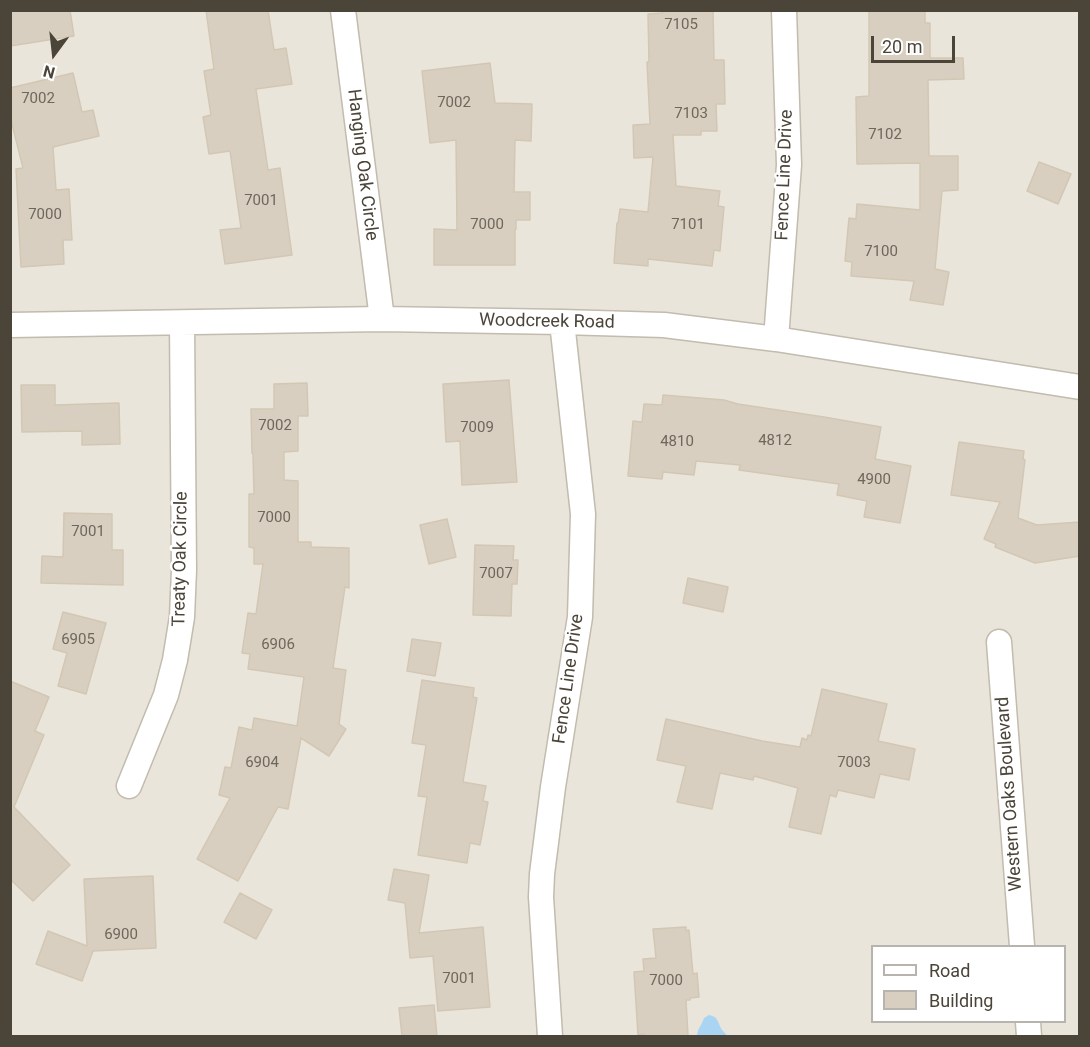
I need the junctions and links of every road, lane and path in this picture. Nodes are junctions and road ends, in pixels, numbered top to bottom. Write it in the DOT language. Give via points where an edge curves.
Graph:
graph roads {
  1 [pos="343,10"];
  2 [pos="784,10"];
  3 [pos="382,319"];
  4 [pos="562,322"];
  5 [pos="182,323"];
  6 [pos="10,325"];
  7 [pos="776,339"];
  8 [pos="1080,387"];
  9 [pos="999,642"];
  10 [pos="129,786"];
  11 [pos="1022,945"];
  12 [pos="550,1036"];
  1 -- 3 [label="street, Hanging Oak Circle"];
  2 -- 7 [label="street, Fence Line Drive" via="789,165"];
  3 -- 4 [label="street, Woodcreek Road"];
  3 -- 5 [label="street, Woodcreek Road"];
  4 -- 7 [label="street, Woodcreek Road" via="664,325"];
  4 -- 12 [label="street, Fence Line Drive" via="583,514 580,617 542,874"];
  5 -- 6 [label="street, Woodcreek Road"];
  5 -- 10 [label="street, Treaty Oak Circle" via="182,617 166,695"];
  7 -- 8 [label="street, Woodcreek Road"];
  9 -- 11 [label="street, Western Oaks Boulevard"];
}
